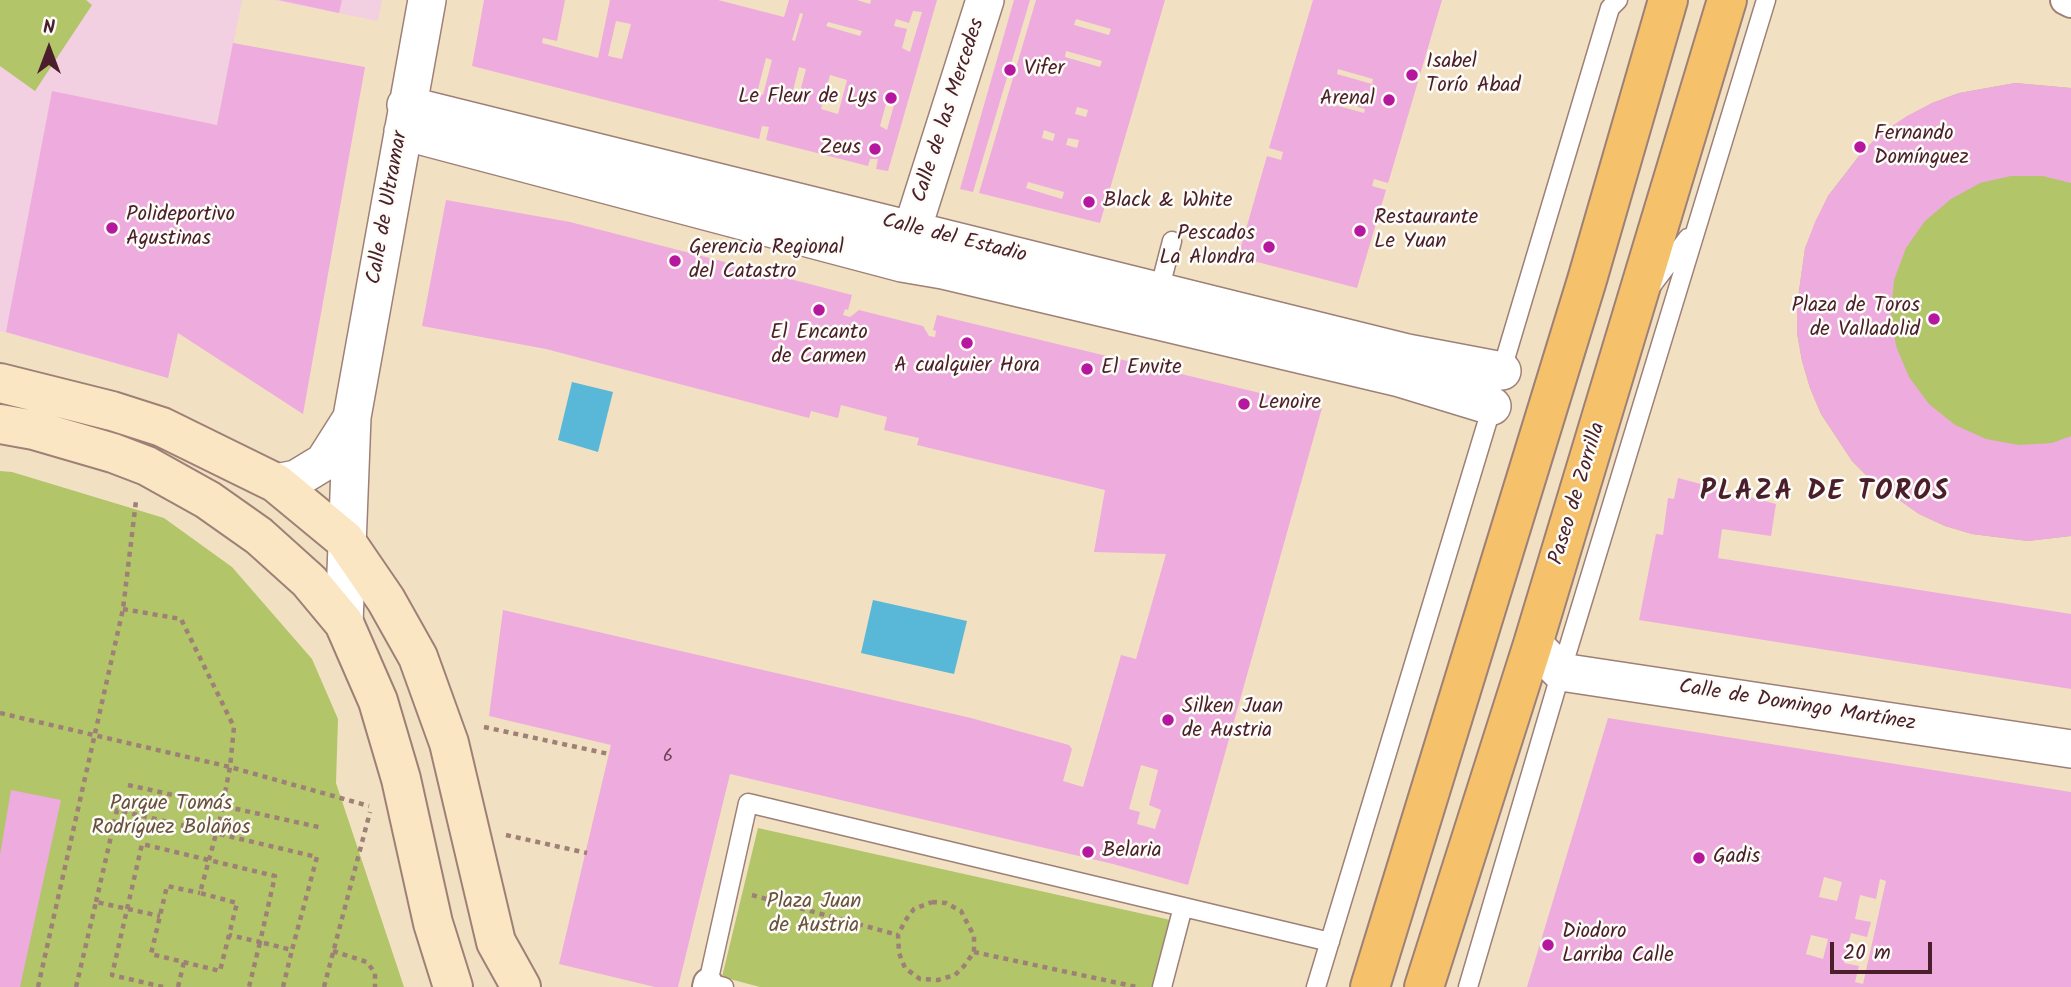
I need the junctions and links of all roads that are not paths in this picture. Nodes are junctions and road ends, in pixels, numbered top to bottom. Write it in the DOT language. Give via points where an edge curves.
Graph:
graph roads {
  1 [pos="427,0"];
  2 [pos="985,0"];
  3 [pos="1618,0"];
  4 [pos="1668,0"];
  5 [pos="1727,0"];
  6 [pos="1766,0"];
  7 [pos="2065,0"];
  8 [pos="2071,3"];
  9 [pos="404,118"];
  10 [pos="1697,226"];
  11 [pos="1172,241"];
  12 [pos="907,246"];
  13 [pos="1159,291"];
  14 [pos="1636,307"];
  15 [pos="1502,371"];
  16 [pos="0,383"];
  17 [pos="1492,406"];
  18 [pos="352,417"];
  19 [pos="0,424"];
  20 [pos="276,483"];
  21 [pos="345,540"];
  22 [pos="344,623"];
  23 [pos="1533,644"];
  24 [pos="1561,672"];
  25 [pos="2071,749"];
  26 [pos="1184,907"];
  27 [pos="1330,942"];
  28 [pos="713,986"];
  29 [pos="453,987"];
  30 [pos="521,987"];
  31 [pos="1162,987"];
  32 [pos="1316,987"];
  33 [pos="1370,987"];
  34 [pos="1424,987"];
  35 [pos="1468,987"];
  1 -- 9 [label="street, Calle de Ultramar"];
  2 -- 12 [label="street, Calle de las Mercedes"];
  3 -- 15 [label="lane" via="1610,8"];
  4 -- 33 [label="main road"];
  5 -- 14 [label="main road, Paseo de Zorrilla"];
  6 -- 10 [label="lane"];
  7 -- 8 [label="street"];
  9 -- 12 [label="street, Calle del Estadio"];
  9 -- 18 [label="street, Calle de Ultramar"];
  10 -- 14 [label="lane"];
  10 -- 24 [label="lane"];
  11 -- 13 [label="lane"];
  12 -- 13 [label="street, Calle del Estadio"];
  12 -- 17 [label="street, Calle del Estadio" via="943,270 1400,378"];
  13 -- 15 [label="street, Calle del Estadio" via="1407,353"];
  14 -- 23 [label="main road, Paseo de Zorrilla"];
  15 -- 17 [label="lane"];
  16 -- 20 [label="main road" via="162,427"];
  17 -- 27 [label="lane"];
  18 -- 20 [label="street, Calle de Ultramar" via="324,462 296,479"];
  18 -- 21 [label="street, Calle de Ultramar"];
  19 -- 22 [label="main road" via="34,429 113,453 208,500 259,536 309,582"];
  20 -- 21 [label="main road"];
  21 -- 22 [label="street"];
  21 -- 30 [label="main road" via="418,657 449,743 496,942"];
  22 -- 29 [label="main road" via="378,701"];
  23 -- 24 [label="street"];
  23 -- 34 [label="main road, Paseo de Zorrilla"];
  24 -- 25 [label="street, Calle de Domingo Martínez"];
  24 -- 35 [label="lane"];
  26 -- 27 [label="lane"];
  26 -- 28 [label="lane" via="748,803 728,888"];
  26 -- 31 [label="lane"];
  27 -- 32 [label="lane"];
}
